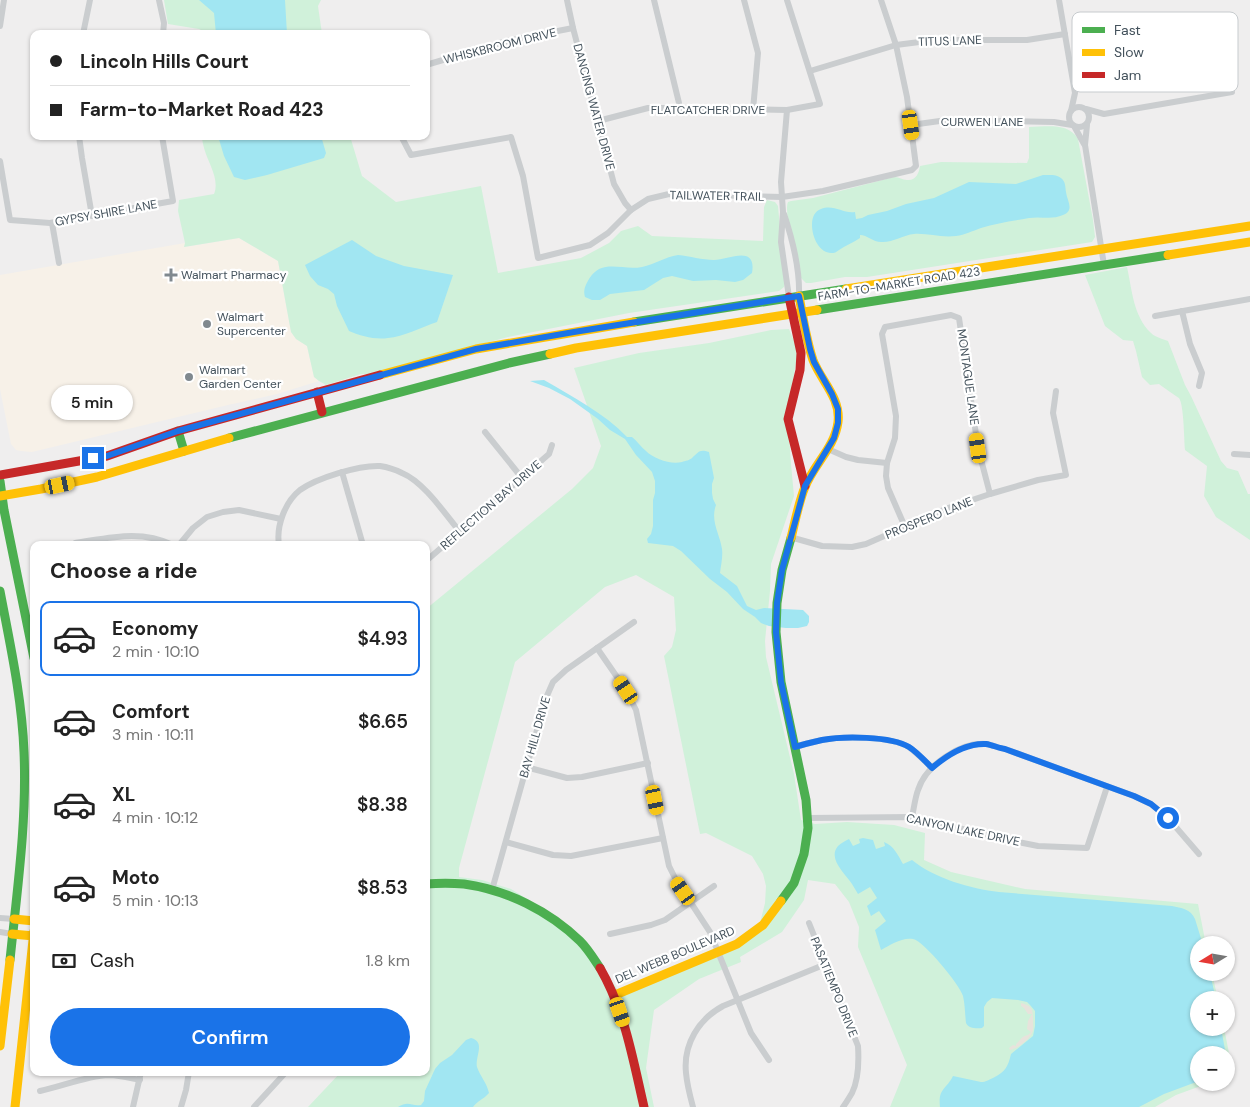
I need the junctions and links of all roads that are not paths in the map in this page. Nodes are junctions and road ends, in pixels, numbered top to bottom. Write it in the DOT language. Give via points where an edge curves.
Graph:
graph roads {
  1 [pos="4,0"];
  2 [pos="90,0"];
  3 [pos="160,0"];
  4 [pos="567,0"];
  5 [pos="654,0"];
  6 [pos="744,0"];
  7 [pos="787,0"];
  8 [pos="880,0"];
  9 [pos="1059,0"];
  10 [pos="0,26"];
  11 [pos="573,28"];
  12 [pos="84,30"];
  13 [pos="163,30"];
  14 [pos="1065,34"];
  15 [pos="896,45"];
  16 [pos="430,64"];
  17 [pos="810,71"];
  18 [pos="1072,75"];
  19 [pos="1232,92"];
  20 [pos="1075,93"];
  21 [pos="679,108"];
  22 [pos="1084,108"];
  23 [pos="753,110"];
  24 [pos="787,110"];
  25 [pos="1071,112"];
  26 [pos="1104,114"];
  27 [pos="598,121"];
  28 [pos="1054,122"];
  29 [pos="1087,124"];
  30 [pos="911,125"];
  31 [pos="1073,125"];
  32 [pos="80,140"];
  33 [pos="163,140"];
  34 [pos="404,140"];
  35 [pos="1085,145"];
  36 [pos="0,161"];
  37 [pos="782,196"];
  38 [pos="631,210"];
  39 [pos="783,212"];
  40 [pos="92,216"];
  41 [pos="52,223"];
  42 [pos="1250,226"];
  43 [pos="1250,242"];
  44 [pos="1101,249"];
  45 [pos="59,263"];
  46 [pos="1104,265"];
  47 [pos="799,296"];
  48 [pos="789,297"];
  49 [pos="1250,299"];
  50 [pos="1182,311"];
  51 [pos="797,313"];
  52 [pos="1155,316"];
  53 [pos="1199,386"];
  54 [pos="1056,391"];
  55 [pos="317,392"];
  56 [pos="322,412"];
  57 [pos="178,431"];
  58 [pos="485,432"];
  59 [pos="552,445"];
  60 [pos="828,450"];
  61 [pos="184,451"];
  62 [pos="1234,454"];
  63 [pos="1250,456"];
  64 [pos="887,464"];
  65 [pos="342,472"];
  66 [pos="0,475"];
  67 [pos="522,478"];
  68 [pos="0,481"];
  69 [pos="805,486"];
  70 [pos="990,494"];
  71 [pos="1,495"];
  72 [pos="282,519"];
  73 [pos="905,527"];
  74 [pos="460,532"];
  75 [pos="790,537"];
  76 [pos="93,541"];
  77 [pos="165,541"];
  78 [pos="183,541"];
  79 [pos="278,541"];
  80 [pos="362,541"];
  81 [pos="430,558"];
  82 [pos="0,591"];
  83 [pos="634,622"];
  84 [pos="30,638"];
  85 [pos="597,648"];
  86 [pos="795,747"];
  87 [pos="648,763"];
  88 [pos="526,768"];
  89 [pos="932,768"];
  90 [pos="1107,787"];
  91 [pos="912,817"];
  92 [pos="808,818"];
  93 [pos="663,838"];
  94 [pos="506,842"];
  95 [pos="1199,854"];
  96 [pos="430,884"];
  97 [pos="714,886"];
  98 [pos="492,890"];
  99 [pos="691,902"];
  100 [pos="0,918"];
  101 [pos="14,919"];
  102 [pos="30,921"];
  103 [pos="809,923"];
  104 [pos="0,932"];
  105 [pos="12,934"];
  106 [pos="610,934"];
  107 [pos="30,936"];
  108 [pos="718,952"];
  109 [pos="30,963"];
  110 [pos="826,964"];
  111 [pos="614,995"];
  112 [pos="738,1000"];
  113 [pos="0,1046"];
  114 [pos="769,1060"];
  115 [pos="102,1076"];
  116 [pos="141,1076"];
  117 [pos="188,1076"];
  118 [pos="283,1076"];
  119 [pos="40,1091"];
  120 [pos="14,1107"];
  121 [pos="133,1107"];
  122 [pos="181,1107"];
  123 [pos="254,1107"];
  124 [pos="644,1107"];
  125 [pos="693,1107"];
  126 [pos="843,1107"];
  1 -- 10 [label="street"];
  2 -- 12 [label="street"];
  3 -- 13 [label="street"];
  4 -- 11 [label="street, DANCING WATER DRIVE"];
  5 -- 21 [label="street"];
  6 -- 23 [label="street" via="758,53"];
  7 -- 17 [label="street"];
  8 -- 15 [label="street"];
  9 -- 14 [label="street"];
  11 -- 16 [label="street, WHISKBROOM DRIVE" via="507,41"];
  11 -- 27 [label="street, DANCING WATER DRIVE"];
  14 -- 15 [label="street, TITUS LANE" via="1027,40 935,40"];
  14 -- 18 [label="street"];
  15 -- 17 [label="street, TITUS LANE"];
  15 -- 30 [label="street"];
  17 -- 24 [label="street, FLATCATCHER DRIVE" via="820,104"];
  19 -- 26 [label="street"];
  20 -- 22 [label="street"];
  20 -- 25 [label="street"];
  21 -- 23 [label="street, FLATCATCHER DRIVE"];
  21 -- 27 [label="street, FLATCATCHER DRIVE" via="648,108"];
  22 -- 25 [label="street" via="1078,107"];
  22 -- 26 [label="street"];
  22 -- 29 [label="street" via="1090,115"];
  23 -- 24 [label="street, FLATCATCHER DRIVE"];
  24 -- 37 [label="street, DEL WEBB BOULEVARD"];
  25 -- 28 [label="street"];
  25 -- 31 [label="street" via="1069,120"];
  26 -- 29 [label="street"];
  27 -- 38 [label="street, DANCING WATER DRIVE" via="614,184"];
  28 -- 30 [label="street, CURWEN LANE" via="947,120"];
  28 -- 31 [label="street, CURWEN LANE"];
  29 -- 31 [label="street" via="1080,128"];
  29 -- 35 [label="street"];
  30 -- 37 [label="street, TAILWATER TRAIL" via="916,166 912,170"];
  31 -- 35 [label="street"];
  32 -- 40 [label="street"];
  33 -- 40 [label="street, GYPSY SHIRE LANE" via="173,201"];
  34 -- 38 [label="street, TAILWATER TRAIL" via="411,155 511,137 523,176 538,258 590,245 608,233"];
  35 -- 44 [label="street"];
  36 -- 41 [label="street, GYPSY SHIRE LANE" via="10,220"];
  37 -- 38 [label="street, TAILWATER TRAIL" via="669,194 648,199"];
  37 -- 39 [label="street, DEL WEBB BOULEVARD"];
  39 -- 47 [label="street, DEL WEBB BOULEVARD" via="792,239 800,282"];
  39 -- 48 [label="street, DEL WEBB BOULEVARD" via="781,242"];
  40 -- 41 [label="street, GYPSY SHIRE LANE"];
  41 -- 45 [label="street"];
  42 -- 44 [label="main road, FARM-TO-MARKET ROAD 423"];
  43 -- 46 [label="main road, FARM-TO-MARKET ROAD 423"];
  44 -- 46 [label="street"];
  44 -- 47 [label="main road, FARM-TO-MARKET ROAD 423"];
  46 -- 51 [label="main road, FARM-TO-MARKET ROAD 423"];
  47 -- 48 [label="main road, FARM-TO-MARKET ROAD 423"];
  47 -- 51 [label="main road, DEL WEBB BOULEVARD"];
  48 -- 51 [label="main road, DEL WEBB BOULEVARD"];
  48 -- 55 [label="main road, FARM-TO-MARKET ROAD 423" via="476,349"];
  49 -- 50 [label="street"];
  50 -- 52 [label="street"];
  50 -- 53 [label="street" via="1190,344 1202,373"];
  51 -- 56 [label="main road, FARM-TO-MARKET ROAD 423" via="576,348"];
  51 -- 60 [label="main road, DEL WEBB BOULEVARD" via="814,362 838,409 838,423"];
  51 -- 69 [label="main road, DEL WEBB BOULEVARD" via="800,370 788,419"];
  54 -- 70 [label="street, PROSPERO LANE" via="1053,413 1066,475"];
  55 -- 56 [label="main road"];
  55 -- 57 [label="main road, FARM-TO-MARKET ROAD 423"];
  56 -- 61 [label="main road, FARM-TO-MARKET ROAD 423"];
  57 -- 61 [label="main road"];
  57 -- 66 [label="main road, FARM-TO-MARKET ROAD 423" via="107,456"];
  58 -- 67 [label="street"];
  59 -- 67 [label="street, REFLECTION BAY DRIVE" via="550,454"];
  60 -- 64 [label="street" via="858,460"];
  60 -- 69 [label="main road, DEL WEBB BOULEVARD"];
  61 -- 71 [label="main road, FARM-TO-MARKET ROAD 423" via="97,477"];
  62 -- 63 [label="street"];
  64 -- 70 [label="street, MONTAGUE LANE" via="895,438 896,416 882,334 885,327 951,315 959,318 978,448"];
  64 -- 73 [label="street" via="888,488"];
  65 -- 72 [label="street" via="300,490 289,502"];
  65 -- 74 [label="street" via="382,466 403,473 424,489"];
  65 -- 80 [label="street"];
  67 -- 74 [label="street, REFLECTION BAY DRIVE"];
  68 -- 71 [label="main road"];
  69 -- 75 [label="main road, DEL WEBB BOULEVARD"];
  70 -- 73 [label="street, PROSPERO LANE"];
  71 -- 84 [label="main road"];
  72 -- 78 [label="street" via="239,510 223,512 207,517"];
  72 -- 79 [label="street"];
  73 -- 75 [label="street, PROSPERO LANE" via="852,547 822,546"];
  74 -- 81 [label="street, REFLECTION BAY DRIVE"];
  75 -- 86 [label="main road, DEL WEBB BOULEVARD" via="777,603 776,632 781,682"];
  76 -- 77 [label="street" via="142,536"];
  82 -- 101 [label="main road" via="16,670 24,752 21,859"];
  83 -- 85 [label="street, BAY HILL DRIVE"];
  85 -- 87 [label="street" via="636,710"];
  85 -- 88 [label="street, BAY HILL DRIVE" via="553,682"];
  86 -- 89 [label="street" via="836,738 892,741 909,747"];
  86 -- 92 [label="main road, DEL WEBB BOULEVARD"];
  87 -- 88 [label="street" via="568,778"];
  87 -- 93 [label="street"];
  88 -- 94 [label="street, BAY HILL DRIVE"];
  89 -- 90 [label="street" via="965,746 986,744"];
  89 -- 91 [label="street" via="918,788"];
  90 -- 91 [label="street, CANYON LAKE DRIVE" via="1087,848 1038,846"];
  90 -- 95 [label="street" via="1151,804 1168,818"];
  91 -- 92 [label="street, CANYON LAKE DRIVE"];
  92 -- 108 [label="main road, DEL WEBB BOULEVARD" via="804,854 794,883 763,925 737,944"];
  93 -- 94 [label="street" via="571,856 553,855"];
  93 -- 99 [label="street" via="669,866"];
  94 -- 98 [label="street, BAY HILL DRIVE"];
  96 -- 98 [label="main road" via="450,883"];
  97 -- 99 [label="street"];
  98 -- 111 [label="main road" via="538,909 581,942"];
  99 -- 106 [label="street" via="665,920"];
  99 -- 108 [label="street"];
  100 -- 101 [label="street"];
  101 -- 102 [label="main road"];
  101 -- 105 [label="main road"];
  103 -- 110 [label="street, PASATIEMPO DRIVE"];
  104 -- 105 [label="street"];
  105 -- 107 [label="main road"];
  105 -- 113 [label="main road"];
  108 -- 111 [label="main road, DEL WEBB BOULEVARD"];
  108 -- 112 [label="street"];
  109 -- 120 [label="main road"];
  110 -- 112 [label="street"];
  110 -- 126 [label="street, PASATIEMPO DRIVE" via="858,1046 857,1078"];
  111 -- 124 [label="main road"];
  112 -- 114 [label="street" via="751,1033"];
  112 -- 125 [label="street" via="710,1015 691,1040 685,1066"];
  115 -- 119 [label="street"];
  116 -- 121 [label="street"];
  117 -- 122 [label="street"];
  118 -- 123 [label="street"];
}
